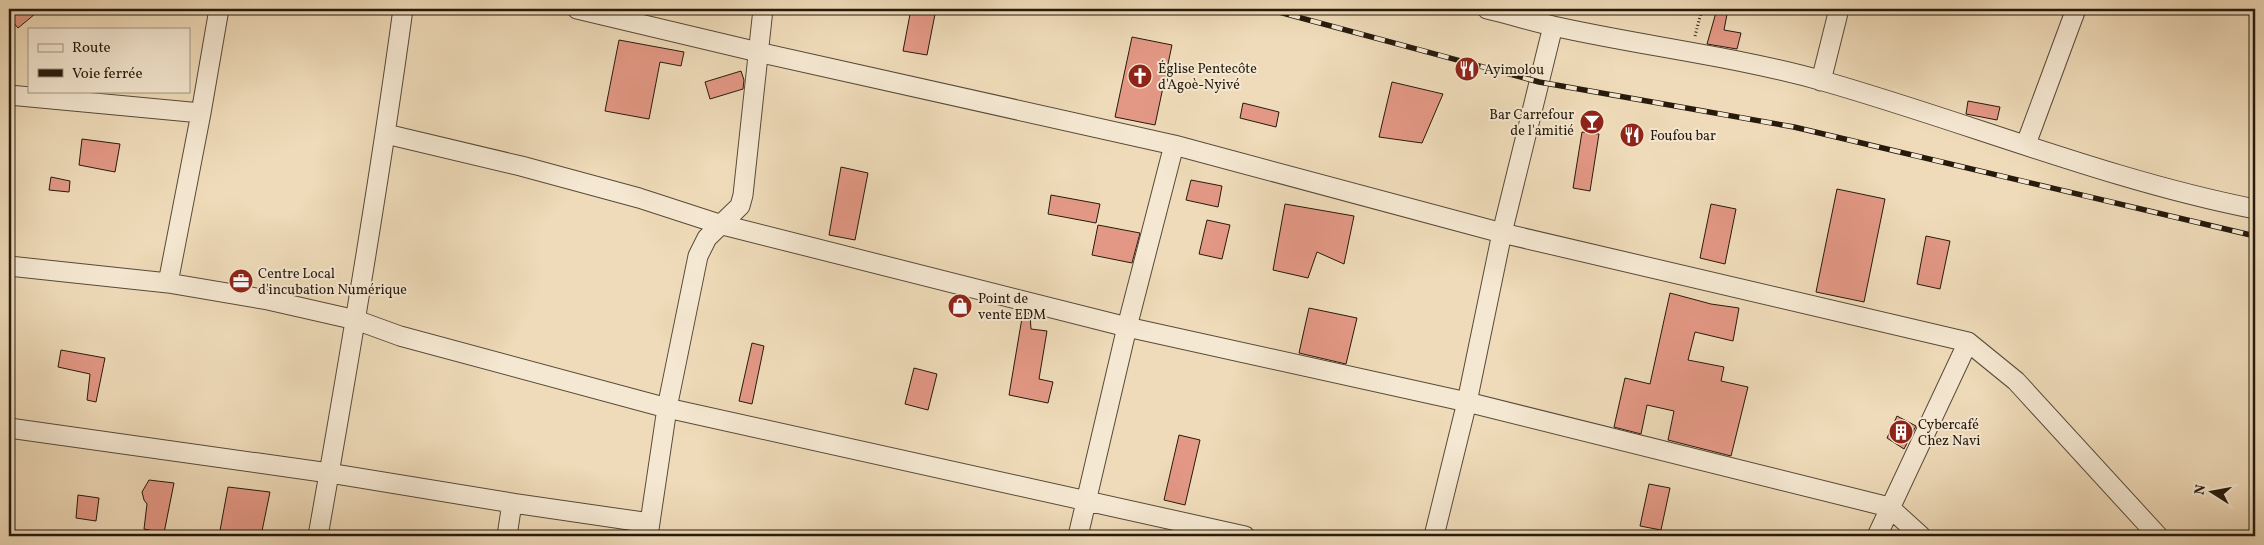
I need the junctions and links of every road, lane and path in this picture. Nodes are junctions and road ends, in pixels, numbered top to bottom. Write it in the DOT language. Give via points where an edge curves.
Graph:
graph roads {
  1 [pos="219,9"];
  2 [pos="402,9"];
  3 [pos="577,9"];
  4 [pos="763,9"];
  5 [pos="1487,9"];
  6 [pos="1702,9"];
  7 [pos="1839,9"];
  8 [pos="2076,9"];
  9 [pos="1553,26"];
  10 [pos="1691,51"];
  11 [pos="758,52"];
  12 [pos="1821,80"];
  13 [pos="9,95"];
  14 [pos="201,113"];
  15 [pos="386,134"];
  16 [pos="2026,144"];
  17 [pos="1174,145"];
  18 [pos="2255,209"];
  19 [pos="719,224"];
  20 [pos="1502,233"];
  21 [pos="9,266"];
  22 [pos="168,284"];
  23 [pos="356,320"];
  24 [pos="1127,327"];
  25 [pos="1968,342"];
  26 [pos="1467,402"];
  27 [pos="667,408"];
  28 [pos="9,428"];
  29 [pos="329,472"];
  30 [pos="1087,501"];
  31 [pos="512,503"];
  32 [pos="1889,507"];
  33 [pos="649,530"];
  34 [pos="318,536"];
  35 [pos="507,536"];
  36 [pos="1078,536"];
  37 [pos="1245,536"];
  38 [pos="1434,536"];
  39 [pos="1877,536"];
  40 [pos="1921,536"];
  41 [pos="2158,536"];
  1 -- 14 [label="street"];
  2 -- 15 [label="street"];
  3 -- 11 [label="street"];
  4 -- 11 [label="street"];
  5 -- 9 [label="street"];
  6 -- 10 [label="path"];
  7 -- 12 [label="street"];
  8 -- 16 [label="street"];
  9 -- 10 [label="street"];
  9 -- 20 [label="street"];
  10 -- 12 [label="street"];
  11 -- 17 [label="street"];
  11 -- 19 [label="street" via="743,195 740,206"];
  12 -- 16 [label="street"];
  13 -- 14 [label="street"];
  14 -- 22 [label="street"];
  15 -- 19 [label="street" via="530,168"];
  15 -- 23 [label="street"];
  16 -- 18 [label="street" via="2134,179 2208,200"];
  17 -- 20 [label="street"];
  17 -- 24 [label="street"];
  19 -- 24 [label="street"];
  19 -- 27 [label="street" via="698,256"];
  20 -- 25 [label="street"];
  20 -- 26 [label="street"];
  21 -- 22 [label="street"];
  22 -- 23 [label="street" via="268,300"];
  23 -- 27 [label="street" via="400,336"];
  23 -- 29 [label="street"];
  24 -- 26 [label="street"];
  24 -- 30 [label="street"];
  25 -- 32 [label="street"];
  25 -- 41 [label="street" via="2016,380"];
  26 -- 32 [label="street"];
  26 -- 38 [label="street"];
  27 -- 30 [label="street"];
  27 -- 33 [label="street"];
  28 -- 29 [label="street"];
  29 -- 31 [label="street"];
  29 -- 34 [label="street"];
  30 -- 36 [label="street"];
  30 -- 37 [label="street"];
  31 -- 33 [label="street"];
  31 -- 35 [label="street"];
  32 -- 39 [label="street"];
  32 -- 40 [label="street"];
}
